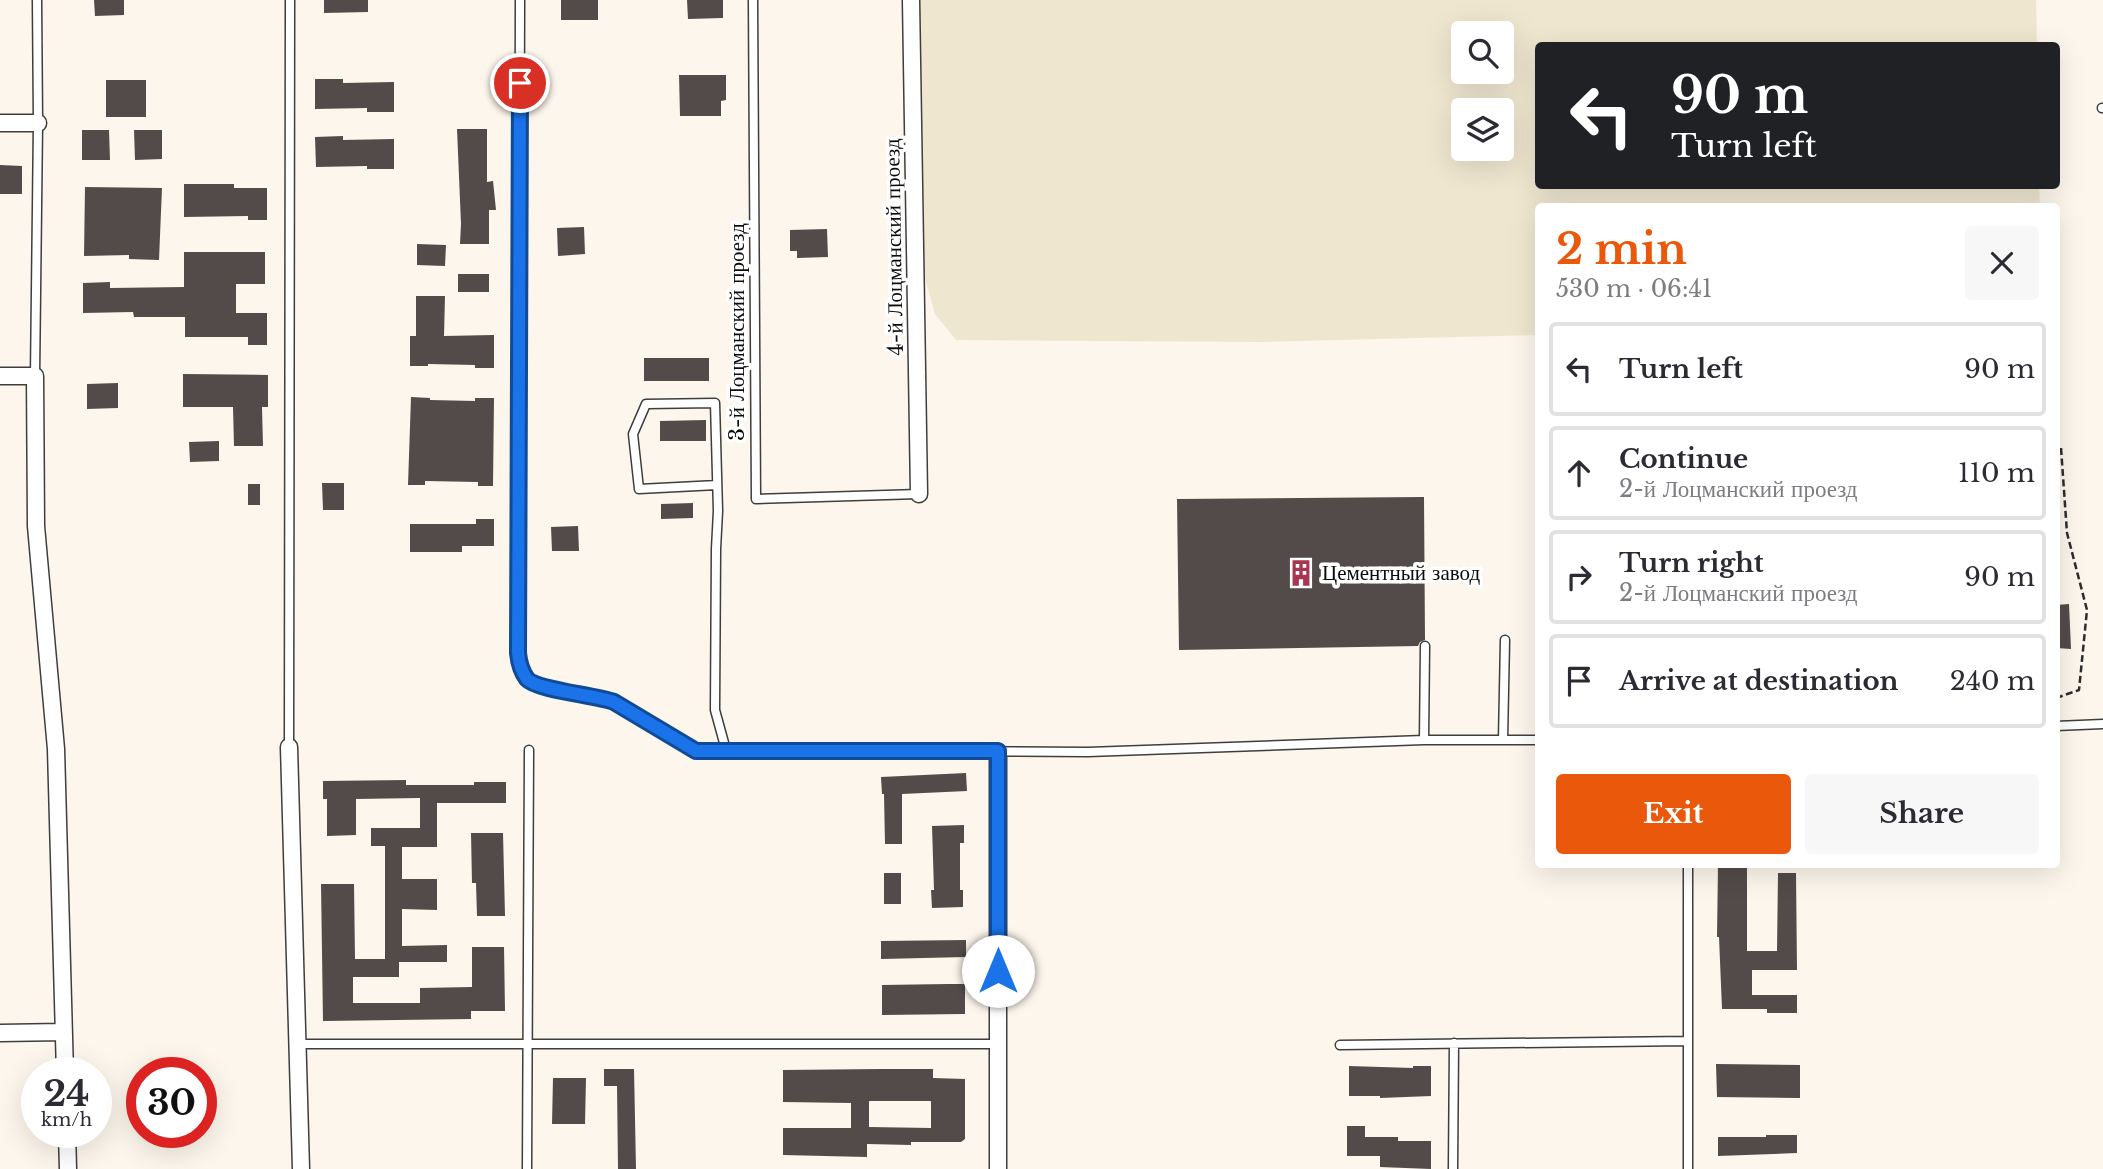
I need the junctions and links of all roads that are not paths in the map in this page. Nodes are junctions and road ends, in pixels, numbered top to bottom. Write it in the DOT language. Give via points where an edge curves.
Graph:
graph roads {
  1 [pos="37,0"];
  2 [pos="290,0"];
  3 [pos="520,0"];
  4 [pos="752,0"];
  5 [pos="911,0"];
  6 [pos="0,123"];
  7 [pos="38,123"];
  8 [pos="0,376"];
  9 [pos="35,376"];
  10 [pos="717,485"];
  11 [pos="919,494"];
  12 [pos="1505,640"];
  13 [pos="1425,646"];
  14 [pos="2103,724"];
  15 [pos="2060,726"];
  16 [pos="1424,740"];
  17 [pos="1503,740"];
  18 [pos="1535,740"];
  19 [pos="289,747"];
  20 [pos="529,750"];
  21 [pos="726,750"];
  22 [pos="998,751"];
  23 [pos="1688,868"];
  24 [pos="63,1031"];
  25 [pos="0,1033"];
  26 [pos="1688,1041"];
  27 [pos="298,1044"];
  28 [pos="528,1044"];
  29 [pos="998,1044"];
  30 [pos="1454,1044"];
  31 [pos="1340,1045"];
  32 [pos="64,1057"];
  33 [pos="67,1148"];
  34 [pos="68,1169"];
  35 [pos="301,1169"];
  36 [pos="527,1169"];
  37 [pos="998,1169"];
  38 [pos="1453,1169"];
  39 [pos="1688,1169"];
  1 -- 7 [label="lane"];
  2 -- 19 [label="lane"];
  3 -- 21 [label="lane" via="520,669 529,682 614,702 696,751"];
  4 -- 11 [label="lane, 3-й Лоцманский проезд" via="756,499"];
  5 -- 11 [label="street, 4-й Лоцманский проезд"];
  6 -- 7 [label="street"];
  7 -- 9 [label="lane"];
  8 -- 9 [label="street"];
  9 -- 24 [label="street" via="36,526 56,749"];
  10 -- 10 [label="lane" via="715,403 646,404 633,434 639,489"];
  10 -- 21 [label="lane" via="715,710"];
  12 -- 17 [label="lane"];
  13 -- 16 [label="lane"];
  14 -- 15 [label="lane"];
  16 -- 17 [label="lane"];
  16 -- 22 [label="lane"];
  17 -- 18 [label="lane"];
  19 -- 27 [label="street"];
  20 -- 28 [label="lane"];
  21 -- 22 [label="lane"];
  22 -- 29 [label="street"];
  23 -- 26 [label="lane"];
  24 -- 25 [label="street"];
  24 -- 32 [label="street"];
  26 -- 30 [label="lane"];
  26 -- 39 [label="lane"];
  27 -- 28 [label="lane"];
  27 -- 35 [label="street"];
  28 -- 29 [label="lane"];
  28 -- 36 [label="lane"];
  29 -- 37 [label="street"];
  30 -- 31 [label="lane"];
  30 -- 38 [label="lane"];
  33 -- 34 [label="street"];
}
